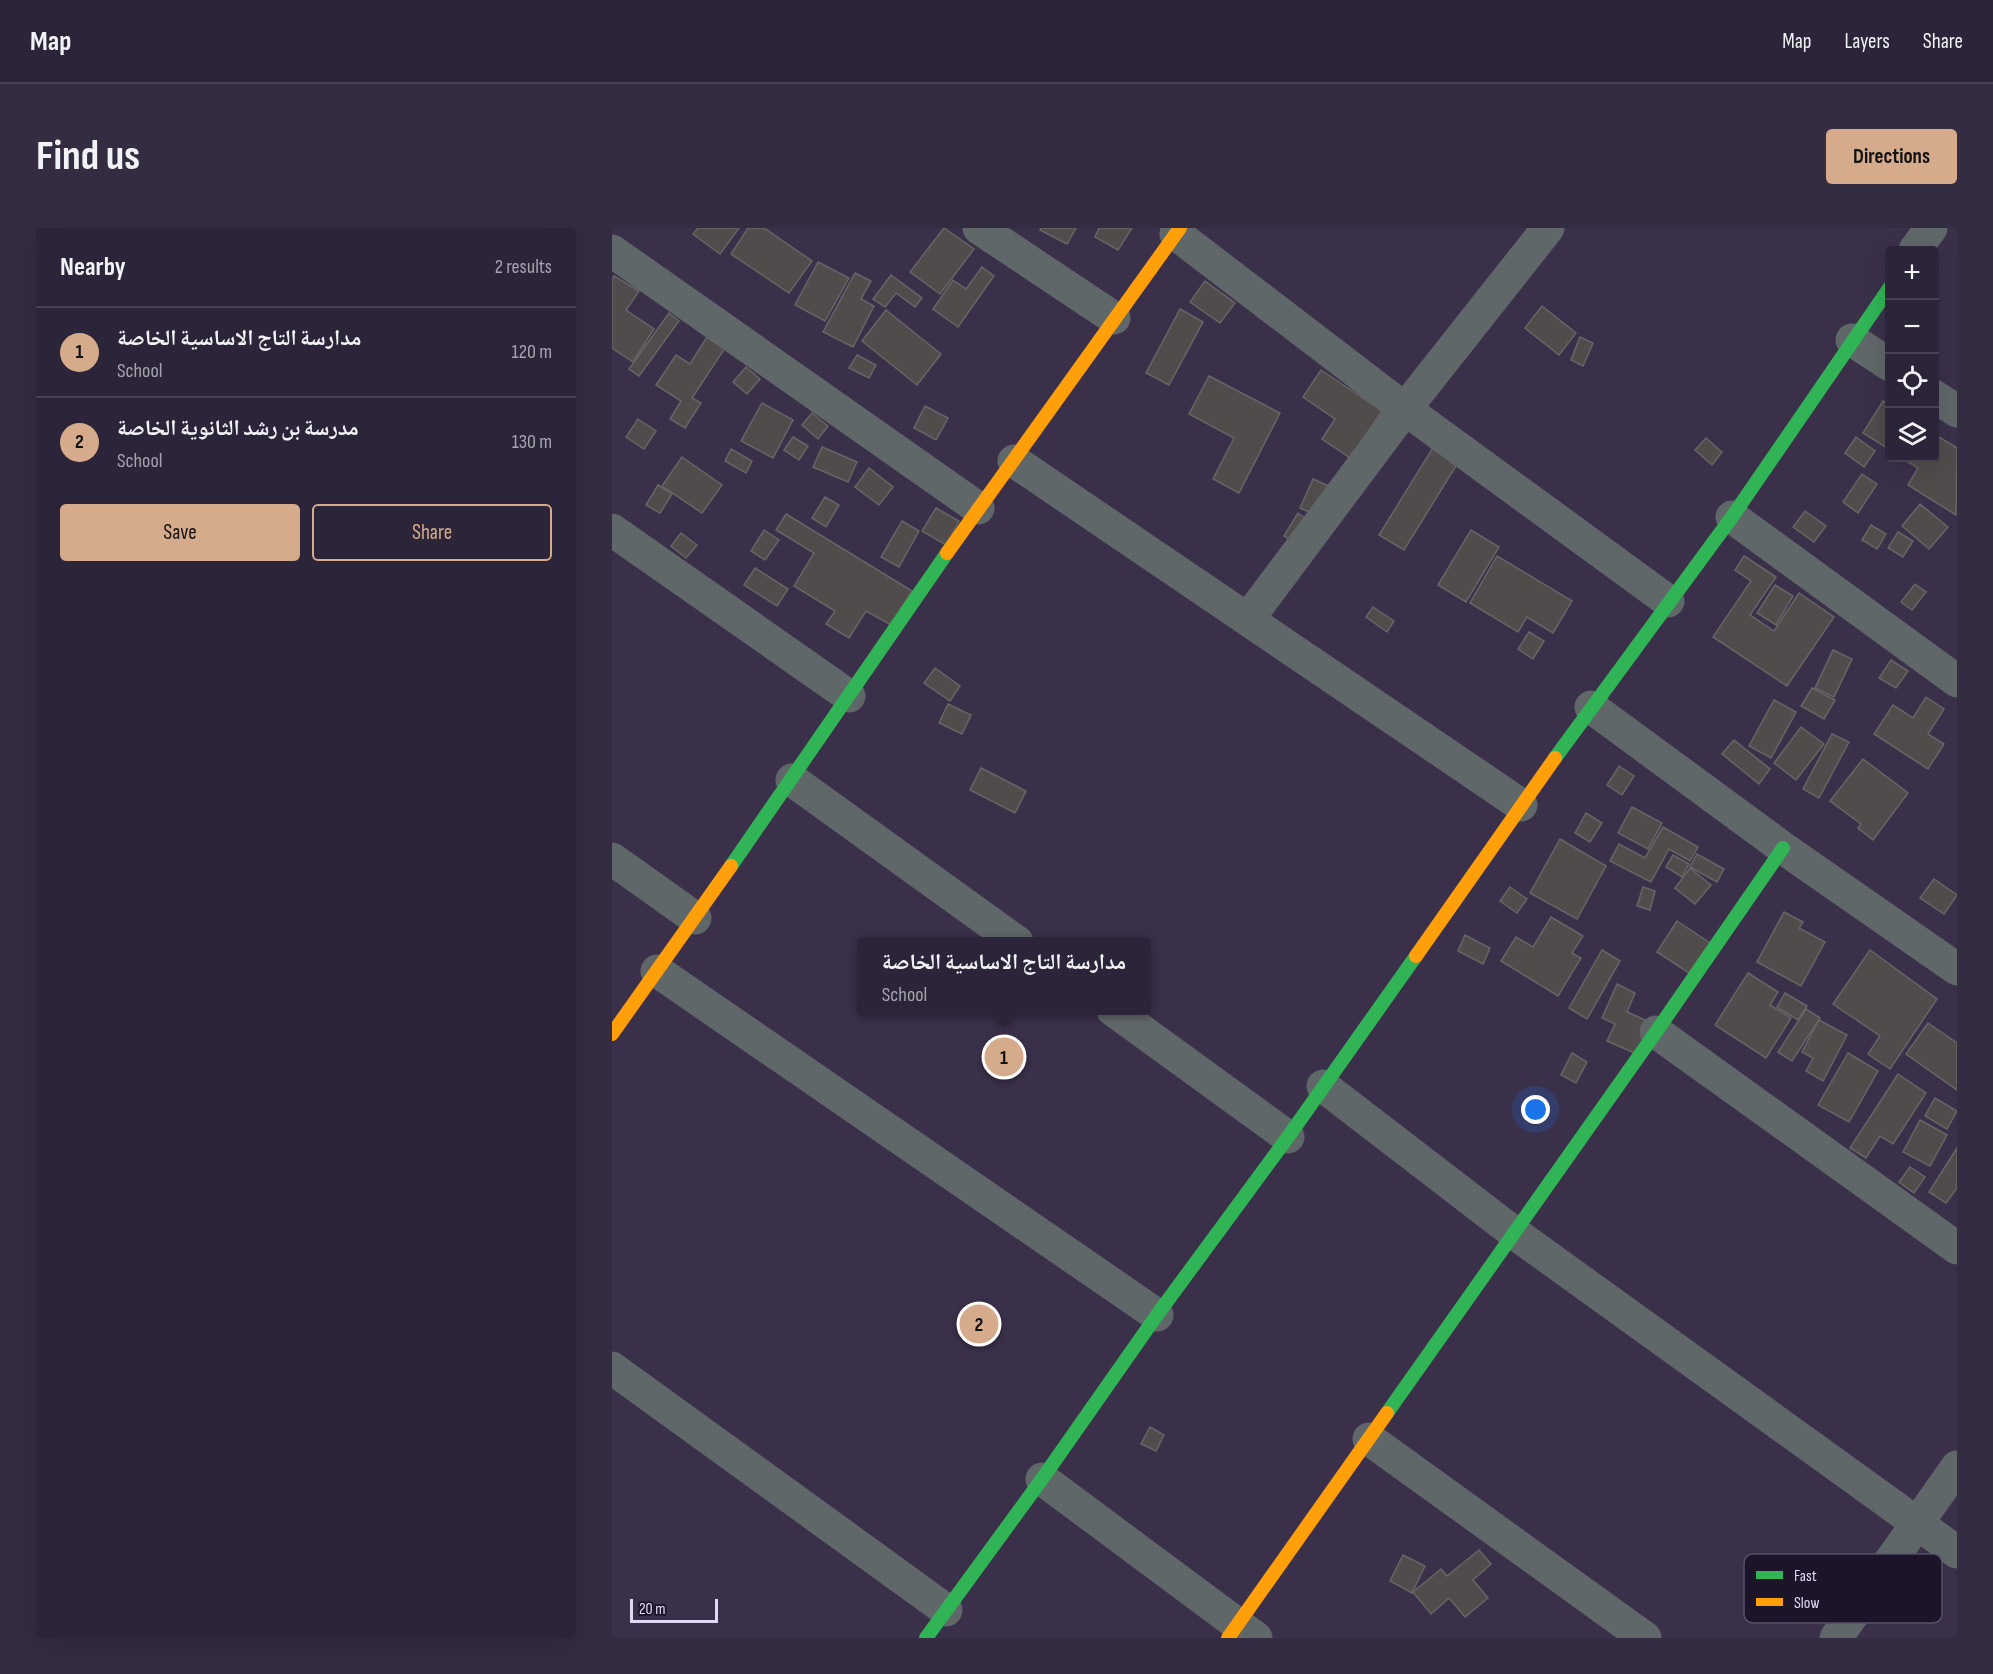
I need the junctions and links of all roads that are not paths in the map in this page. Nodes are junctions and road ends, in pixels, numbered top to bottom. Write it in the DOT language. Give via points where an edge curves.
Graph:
graph roads {
  1 [pos="980,228"];
  2 [pos="1548,228"];
  3 [pos="1931,228"];
  4 [pos="1178,231"];
  5 [pos="1918,246"];
  6 [pos="612,251"];
  7 [pos="1885,294"];
  8 [pos="1114,318"];
  9 [pos="1852,340"];
  10 [pos="1885,362"];
  11 [pos="1939,399"];
  12 [pos="1405,409"];
  13 [pos="1957,411"];
  14 [pos="1014,461"];
  15 [pos="978,508"];
  16 [pos="1732,518"];
  17 [pos="612,530"];
  18 [pos="1668,601"];
  19 [pos="1248,619"];
  20 [pos="1957,681"];
  21 [pos="849,696"];
  22 [pos="1591,707"];
  23 [pos="792,780"];
  24 [pos="1521,805"];
  25 [pos="1783,848"];
  26 [pos="612,859"];
  27 [pos="695,918"];
  28 [pos="1010,937"];
  29 [pos="1952,955"];
  30 [pos="657,971"];
  31 [pos="1119,1015"];
  32 [pos="1656,1032"];
  33 [pos="612,1034"];
  34 [pos="1323,1086"];
  35 [pos="1288,1137"];
  36 [pos="1513,1232"];
  37 [pos="1957,1248"];
  38 [pos="1157,1315"];
  39 [pos="612,1368"];
  40 [pos="1369,1439"];
  41 [pos="1957,1467"];
  42 [pos="1042,1479"];
  43 [pos="1918,1522"];
  44 [pos="1957,1552"];
  45 [pos="1895,1554"];
  46 [pos="945,1610"];
  47 [pos="1847,1623"];
  48 [pos="1241,1634"];
  49 [pos="926,1638"];
  50 [pos="1645,1638"];
  51 [pos="1836,1638"];
  1 -- 8 [label="street"];
  2 -- 12 [label="street"];
  3 -- 5 [label="street"];
  4 -- 8 [label="street"];
  4 -- 12 [label="street"];
  6 -- 15 [label="street"];
  7 -- 9 [label="street"];
  8 -- 14 [label="street"];
  9 -- 10 [label="street"];
  9 -- 16 [label="street"];
  11 -- 13 [label="street"];
  12 -- 18 [label="street"];
  12 -- 19 [label="street"];
  14 -- 15 [label="street"];
  14 -- 19 [label="street"];
  15 -- 21 [label="street"];
  16 -- 18 [label="street"];
  16 -- 20 [label="street"];
  17 -- 21 [label="street"];
  18 -- 22 [label="street"];
  19 -- 24 [label="street"];
  21 -- 23 [label="street"];
  22 -- 24 [label="street"];
  22 -- 25 [label="street"];
  23 -- 27 [label="street"];
  23 -- 28 [label="street"];
  24 -- 34 [label="street"];
  25 -- 29 [label="street"];
  25 -- 32 [label="street"];
  26 -- 27 [label="street"];
  27 -- 30 [label="street"];
  30 -- 33 [label="street"];
  30 -- 38 [label="street"];
  31 -- 35 [label="street"];
  32 -- 36 [label="street"];
  32 -- 37 [label="street"];
  34 -- 35 [label="street"];
  34 -- 36 [label="street"];
  35 -- 38 [label="street"];
  36 -- 40 [label="street"];
  36 -- 43 [label="street"];
  38 -- 42 [label="street"];
  39 -- 46 [label="street"];
  40 -- 48 [label="street"];
  40 -- 50 [label="street"];
  41 -- 43 [label="street"];
  42 -- 46 [label="street"];
  42 -- 48 [label="street"];
  43 -- 44 [label="street"];
  43 -- 45 [label="street"];
  46 -- 49 [label="street"];
  47 -- 51 [label="street"];
}
